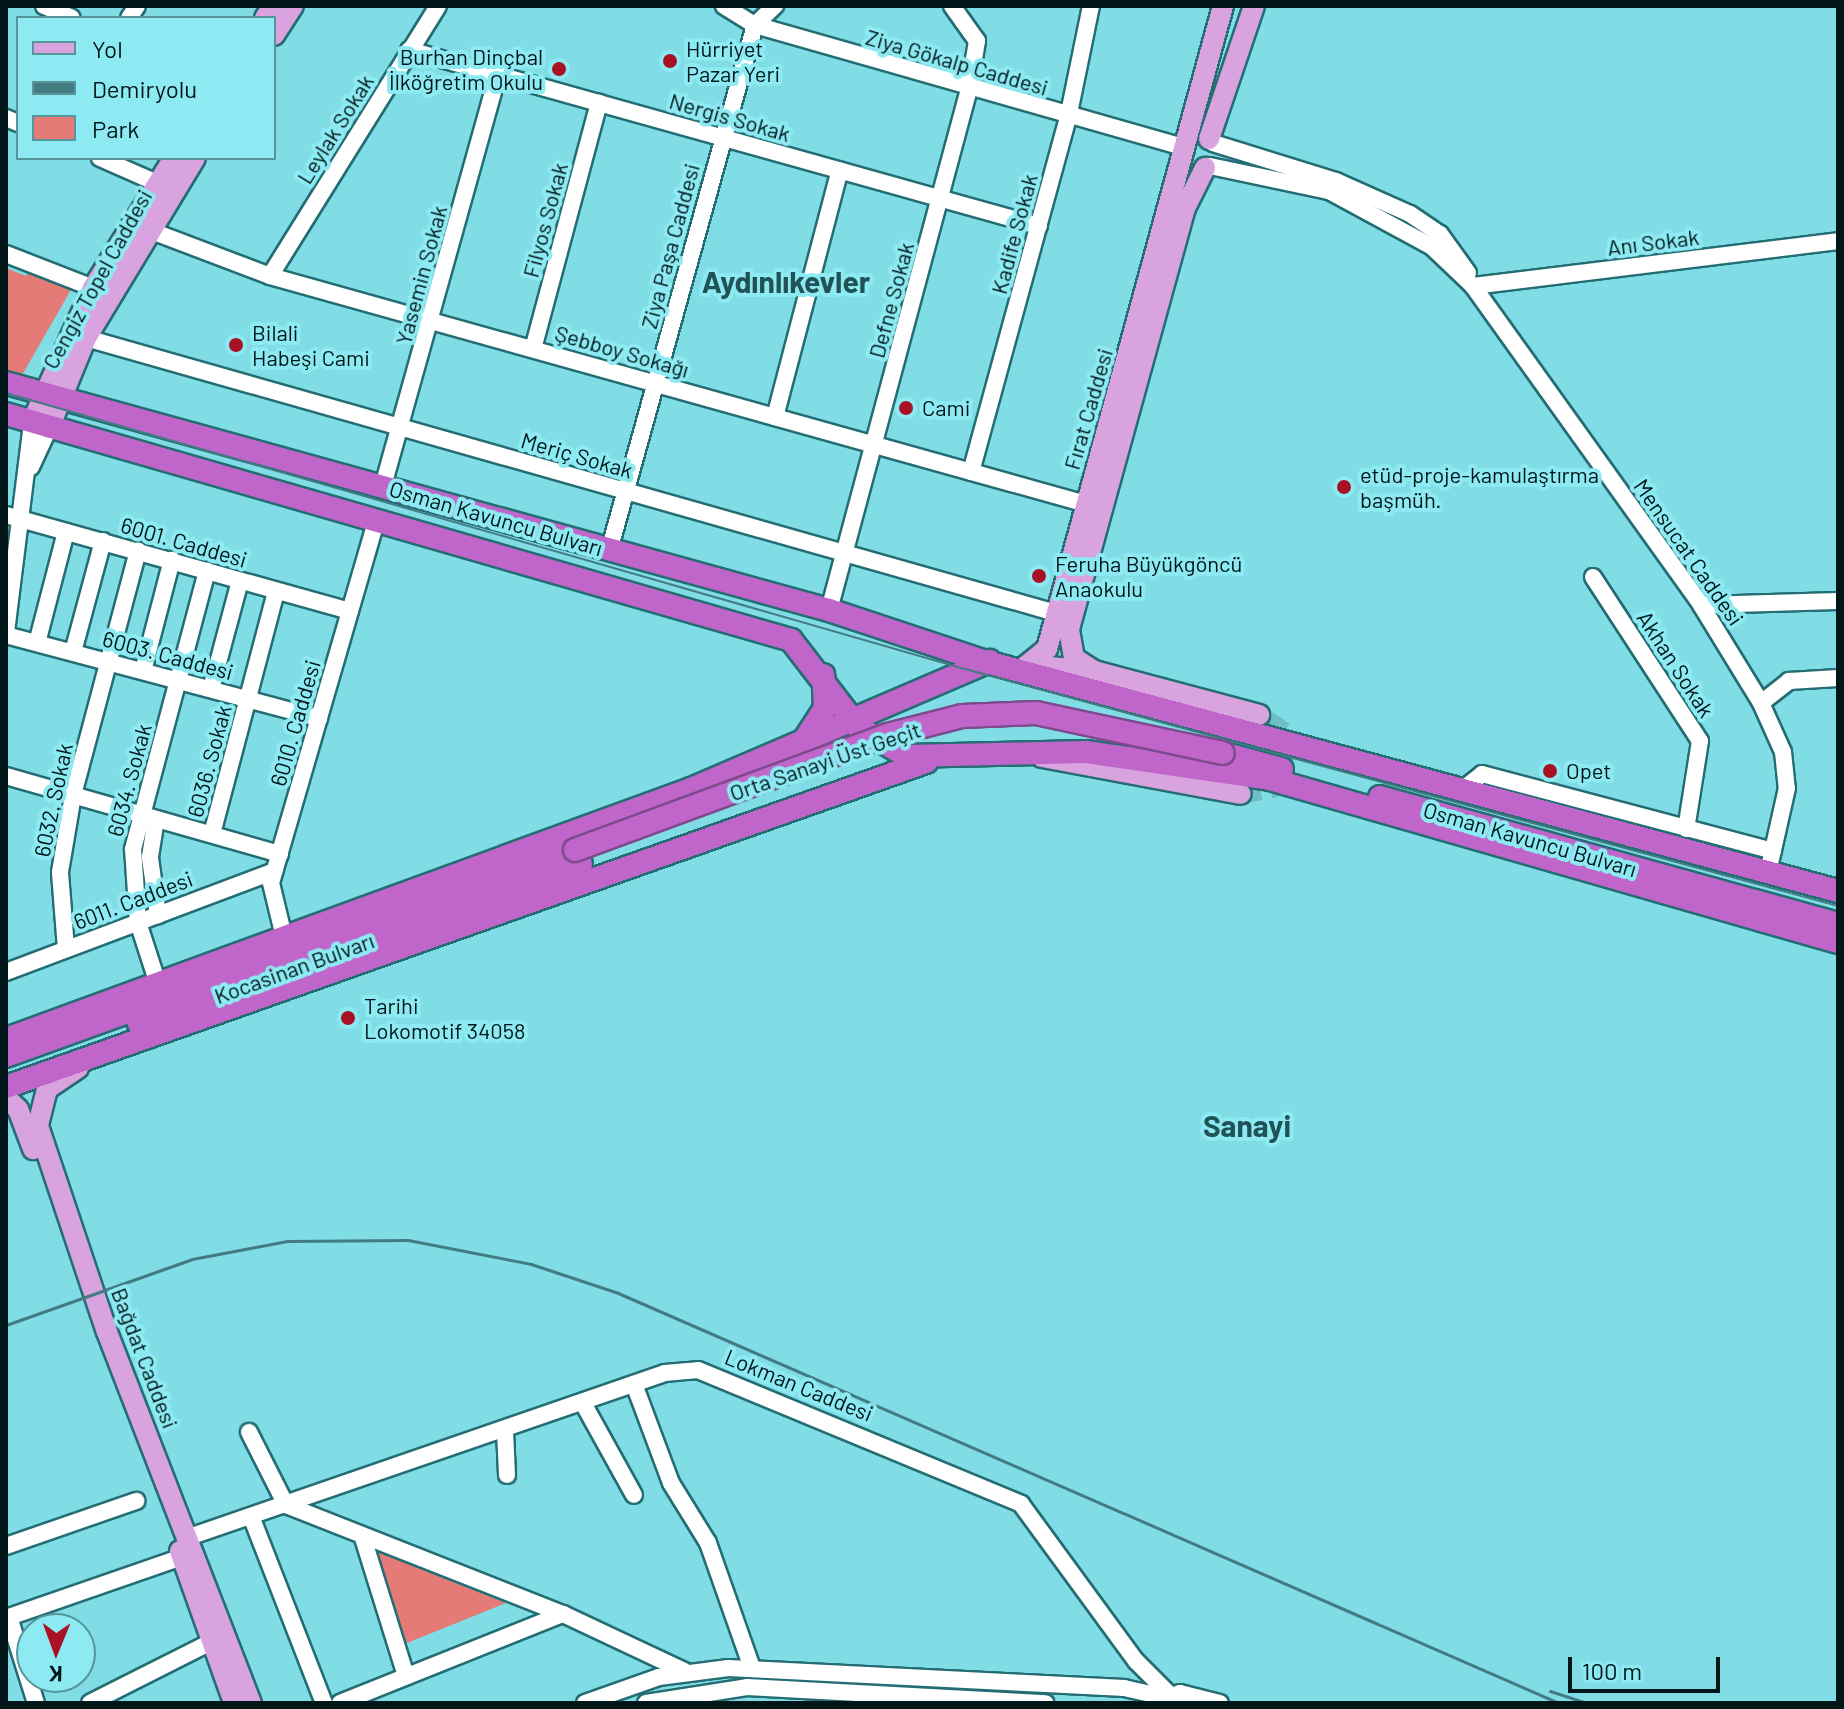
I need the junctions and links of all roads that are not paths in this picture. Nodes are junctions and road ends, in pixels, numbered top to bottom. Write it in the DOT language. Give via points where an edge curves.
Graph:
graph roads {
  1 [pos="44,6"];
  2 [pos="293,6"];
  3 [pos="438,6"];
  4 [pos="724,6"];
  5 [pos="775,6"];
  6 [pos="952,6"];
  7 [pos="1091,6"];
  8 [pos="1223,6"];
  9 [pos="1254,6"];
  10 [pos="67,16"];
  11 [pos="755,25"];
  12 [pos="276,32"];
  13 [pos="409,50"];
  14 [pos="498,75"];
  15 [pos="969,89"];
  16 [pos="599,103"];
  17 [pos="1068,118"];
  18 [pos="722,137"];
  19 [pos="1196,145"];
  20 [pos="105,160"];
  21 [pos="173,160"];
  22 [pos="194,160"];
  23 [pos="1207,167"];
  24 [pos="840,170"];
  25 [pos="157,183"];
  26 [pos="942,199"];
  27 [pos="1039,226"];
  28 [pos="149,230"];
  29 [pos="1838,241"];
  30 [pos="6,254"];
  31 [pos="270,276"];
  32 [pos="1473,286"];
  33 [pos="93,288"];
  34 [pos="432,321"];
  35 [pos="86,338"];
  36 [pos="533,349"];
  37 [pos="6,383"];
  38 [pos="655,384"];
  39 [pos="49,397"];
  40 [pos="6,414"];
  41 [pos="775,417"];
  42 [pos="40,425"];
  43 [pos="400,428"];
  44 [pos="874,445"];
  45 [pos="971,472"];
  46 [pos="383,486"];
  47 [pos="625,491"];
  48 [pos="1086,504"];
  49 [pos="11,516"];
  50 [pos="376,521"];
  51 [pos="66,532"];
  52 [pos="103,541"];
  53 [pos="138,551"];
  54 [pos="609,551"];
  55 [pos="846,552"];
  56 [pos="8,555"];
  57 [pos="172,560"];
  58 [pos="207,571"];
  59 [pos="1593,577"];
  60 [pos="240,581"];
  61 [pos="7,590"];
  62 [pos="276,591"];
  63 [pos="1838,601"];
  64 [pos="1701,605"];
  65 [pos="829,610"];
  66 [pos="350,611"];
  67 [pos="1056,613"];
  68 [pos="6,633"];
  69 [pos="37,643"];
  70 [pos="73,652"];
  71 [pos="983,661"];
  72 [pos="109,662"];
  73 [pos="1027,665"];
  74 [pos="143,671"];
  75 [pos="1094,671"];
  76 [pos="823,674"];
  77 [pos="1838,678"];
  78 [pos="178,680"];
  79 [pos="211,689"];
  80 [pos="903,697"];
  81 [pos="248,699"];
  82 [pos="1761,703"];
  83 [pos="1259,715"];
  84 [pos="319,718"];
  85 [pos="852,721"];
  86 [pos="825,733"];
  87 [pos="800,745"];
  88 [pos="1011,750"];
  89 [pos="895,752"];
  90 [pos="939,759"];
  91 [pos="1221,759"];
  92 [pos="6,776"];
  93 [pos="1270,779"];
  94 [pos="846,787"];
  95 [pos="1463,789"];
  96 [pos="1241,794"];
  97 [pos="73,795"];
  98 [pos="149,817"];
  99 [pos="1686,829"];
  100 [pos="212,834"];
  101 [pos="280,854"];
  102 [pos="578,857"];
  103 [pos="1770,861"];
  104 [pos="275,871"];
  105 [pos="483,891"];
  106 [pos="1838,891"];
  107 [pos="387,898"];
  108 [pos="158,915"];
  109 [pos="138,922"];
  110 [pos="1838,924"];
  111 [pos="284,937"];
  112 [pos="434,937"];
  113 [pos="1838,942"];
  114 [pos="66,949"];
  115 [pos="6,972"];
  116 [pos="158,984"];
  117 [pos="6,1039"];
  118 [pos="102,1053"];
  119 [pos="6,1056"];
  120 [pos="6,1072"];
  121 [pos="6,1087"];
  122 [pos="6,1098"];
  123 [pos="634,1384"];
  124 [pos="583,1403"];
  125 [pos="505,1431"];
  126 [pos="249,1432"];
  127 [pos="507,1475"];
  128 [pos="634,1495"];
  129 [pos="136,1501"];
  130 [pos="286,1505"];
  131 [pos="251,1516"];
  132 [pos="363,1538"];
  133 [pos="6,1546"];
  134 [pos="186,1547"];
  135 [pos="563,1614"];
  136 [pos="7,1618"];
  137 [pos="213,1641"];
  138 [pos="752,1668"];
  139 [pos="684,1671"];
  140 [pos="406,1676"];
  141 [pos="771,1695"];
  142 [pos="1164,1698"];
  143 [pos="913,1699"];
  144 [pos="36,1703"];
  145 [pos="90,1703"];
  146 [pos="234,1703"];
  147 [pos="251,1703"];
  148 [pos="324,1703"];
  149 [pos="340,1703"];
  150 [pos="585,1703"];
  151 [pos="646,1703"];
  152 [pos="1045,1703"];
  153 [pos="1220,1703"];
  1 -- 10 [label="street"];
  2 -- 12 [label="main road"];
  3 -- 13 [label="street, Leylak Sokak"];
  4 -- 11 [label="street, Ziya Gökalp Caddesi"];
  5 -- 11 [label="street"];
  6 -- 15 [label="street, Defne Sokak" via="977,41"];
  7 -- 17 [label="street, Kadife Sokak"];
  8 -- 19 [label="main road, Fırat Caddesi"];
  9 -- 19 [label="main road, Fırat Caddesi"];
  11 -- 15 [label="street, Ziya Gökalp Caddesi"];
  11 -- 18 [label="street, Ziya Paşa Caddesi"];
  13 -- 14 [label="street, Nergis Sokak"];
  13 -- 31 [label="street, Leylak Sokak"];
  14 -- 16 [label="street, Nergis Sokak"];
  14 -- 34 [label="street, Yasemin Sokak"];
  15 -- 17 [label="street, Ziya Gökalp Caddesi"];
  15 -- 26 [label="street, Defne Sokak"];
  16 -- 18 [label="street, Nergis Sokak"];
  16 -- 36 [label="street, Filyos Sokak"];
  17 -- 19 [label="street, Ziya Gökalp Caddesi"];
  17 -- 27 [label="street, Kadife Sokak"];
  18 -- 24 [label="street, Nergis Sokak"];
  18 -- 38 [label="street, Ziya Paşa Caddesi"];
  19 -- 23 [label="main road"];
  19 -- 32 [label="street, Mensucat Caddesi" via="1336,181 1410,214 1440,234"];
  19 -- 48 [label="main road, Fırat Caddesi"];
  20 -- 25 [label="street"];
  21 -- 25 [label="main road, Cengiz Topel Caddesi"];
  22 -- 28 [label="main road, Cengiz Topel Caddesi"];
  23 -- 32 [label="street, Mensucat Caddesi" via="1329,191 1432,247"];
  23 -- 75 [label="main road, Fırat Caddesi" via="1185,208 1069,629 1071,653"];
  24 -- 26 [label="street, Nergis Sokak"];
  24 -- 41 [label="street"];
  25 -- 33 [label="main road, Cengiz Topel Caddesi"];
  26 -- 27 [label="street, Nergis Sokak"];
  26 -- 44 [label="street, Defne Sokak"];
  27 -- 45 [label="street, Kadife Sokak"];
  28 -- 31 [label="street, Şebboy Sokağı"];
  28 -- 35 [label="main road, Cengiz Topel Caddesi"];
  29 -- 32 [label="street, Anı Sokak"];
  30 -- 33 [label="street"];
  31 -- 34 [label="street, Şebboy Sokağı"];
  32 -- 64 [label="street, Mensucat Caddesi"];
  33 -- 39 [label="main road, Cengiz Topel Caddesi"];
  34 -- 36 [label="street, Şebboy Sokağı"];
  34 -- 43 [label="street, Yasemin Sokak"];
  35 -- 39 [label="main road, Cengiz Topel Caddesi"];
  35 -- 43 [label="street, Meriç Sokak"];
  36 -- 38 [label="street, Şebboy Sokağı"];
  37 -- 39 [label="highway, Osman Kavuncu Bulvarı"];
  38 -- 41 [label="street, Şebboy Sokağı"];
  38 -- 47 [label="street, Ziya Paşa Caddesi"];
  39 -- 42 [label="main road, Cengiz Topel Caddesi"];
  39 -- 46 [label="highway, Osman Kavuncu Bulvarı"];
  40 -- 42 [label="highway, Osman Kavuncu Bulvarı"];
  41 -- 44 [label="street, Şebboy Sokağı"];
  42 -- 49 [label="street"];
  42 -- 50 [label="highway, Osman Kavuncu Bulvarı"];
  43 -- 46 [label="street, Yasemin Sokak"];
  43 -- 47 [label="street, Meriç Sokak"];
  44 -- 45 [label="street, Şebboy Sokağı"];
  44 -- 55 [label="street, Defne Sokak"];
  45 -- 48 [label="street, Şebboy Sokağı"];
  46 -- 54 [label="highway, Osman Kavuncu Bulvarı"];
  47 -- 54 [label="street, Ziya Paşa Caddesi"];
  47 -- 55 [label="street, Meriç Sokak"];
  48 -- 67 [label="main road, Fırat Caddesi"];
  49 -- 51 [label="street, 6001. Caddesi"];
  49 -- 56 [label="street"];
  50 -- 66 [label="street, 6010. Caddesi"];
  50 -- 76 [label="highway, Osman Kavuncu Bulvarı" via="791,640"];
  51 -- 52 [label="street, 6001. Caddesi"];
  51 -- 69 [label="street"];
  52 -- 53 [label="street, 6001. Caddesi"];
  52 -- 70 [label="street"];
  53 -- 57 [label="street, 6001. Caddesi"];
  53 -- 72 [label="street, 6032. Sokak"];
  54 -- 65 [label="highway, Osman Kavuncu Bulvarı"];
  55 -- 65 [label="street, Defne Sokak"];
  55 -- 67 [label="street, Meriç Sokak"];
  56 -- 61 [label="street"];
  57 -- 58 [label="street, 6001. Caddesi"];
  57 -- 74 [label="street"];
  58 -- 60 [label="street, 6001. Caddesi"];
  58 -- 78 [label="street, 6034. Sokak"];
  59 -- 99 [label="street, Akhan Sokak" via="1700,741"];
  60 -- 62 [label="street, 6001. Caddesi"];
  60 -- 79 [label="street"];
  61 -- 68 [label="street"];
  62 -- 66 [label="street, 6001. Caddesi"];
  62 -- 81 [label="street, 6036. Sokak"];
  63 -- 64 [label="street"];
  64 -- 82 [label="street, Mensucat Caddesi"];
  65 -- 71 [label="highway, Osman Kavuncu Bulvarı"];
  66 -- 84 [label="street, 6010. Caddesi"];
  67 -- 73 [label="main road, Fırat Caddesi" via="1047,649"];
  68 -- 69 [label="street, 6003. Caddesi"];
  69 -- 70 [label="street, 6003. Caddesi"];
  70 -- 72 [label="street, 6003. Caddesi"];
  71 -- 73 [label="highway"];
  71 -- 80 [label="highway"];
  71 -- 95 [label="highway"];
  72 -- 74 [label="street, 6003. Caddesi"];
  72 -- 97 [label="street, 6032. Sokak"];
  73 -- 75 [label="main road"];
  74 -- 78 [label="street, 6003. Caddesi"];
  75 -- 83 [label="main road"];
  76 -- 85 [label="highway"];
  76 -- 87 [label="highway" via="822,716"];
  77 -- 82 [label="street" via="1789,681"];
  78 -- 79 [label="street, 6003. Caddesi"];
  78 -- 98 [label="street, 6034. Sokak"];
  79 -- 81 [label="street, 6003. Caddesi"];
  80 -- 85 [label="highway"];
  80 -- 89 [label="highway" via="884,726"];
  81 -- 84 [label="street, 6003. Caddesi"];
  81 -- 100 [label="street, 6036. Sokak"];
  82 -- 103 [label="street, Mensucat Caddesi" via="1783,752 1787,788"];
  84 -- 101 [label="street, 6010. Caddesi"];
  85 -- 86 [label="highway"];
  85 -- 89 [label="highway"];
  86 -- 87 [label="highway"];
  86 -- 94 [label="highway" via="851,734 865,753"];
  87 -- 107 [label="highway"];
  88 -- 90 [label="highway"];
  88 -- 93 [label="highway" via="1086,752"];
  88 -- 96 [label="main road"];
  89 -- 90 [label="highway"];
  90 -- 94 [label="highway"];
  91 -- 93 [label="highway"];
  91 -- 102 [label="highway, Orta Sanayi Üst Geçit, bridge" via="1036,713 962,716 888,735"];
  91 -- 110 [label="highway, Osman Kavuncu Bulvarı"];
  92 -- 97 [label="street"];
  93 -- 113 [label="highway, Osman Kavuncu Bulvarı"];
  94 -- 112 [label="highway"];
  95 -- 99 [label="street" via="1482,774"];
  95 -- 103 [label="highway"];
  97 -- 98 [label="street"];
  97 -- 114 [label="street, 6032. Sokak" via="60,872"];
  98 -- 100 [label="street"];
  98 -- 108 [label="street"];
  98 -- 109 [label="street, 6034. Sokak" via="131,861"];
  99 -- 103 [label="street"];
  100 -- 101 [label="street"];
  101 -- 104 [label="street, 6010. Caddesi"];
  102 -- 105 [label="highway, Kocasinan Bulvarı"];
  103 -- 106 [label="highway"];
  104 -- 108 [label="street, 6011. Caddesi"];
  104 -- 111 [label="street, 6010. Caddesi"];
  105 -- 107 [label="highway"];
  105 -- 112 [label="highway"];
  105 -- 119 [label="highway, Kocasinan Bulvarı"];
  105 -- 120 [label="highway, Kocasinan Bulvarı"];
  107 -- 111 [label="highway"];
  108 -- 109 [label="street, 6011. Caddesi"];
  109 -- 114 [label="street, 6011. Caddesi"];
  109 -- 116 [label="street, 6034. Sokak"];
  111 -- 116 [label="highway"];
  112 -- 118 [label="highway"];
  114 -- 115 [label="street, 6011. Caddesi"];
  116 -- 117 [label="highway"];
  118 -- 121 [label="highway"];
  118 -- 134 [label="main road, Bağdat Caddesi" via="51,1084 38,1126"];
  122 -- 134 [label="main road, Bağdat Caddesi" via="18,1109"];
  123 -- 124 [label="street, Lokman Caddesi"];
  123 -- 138 [label="street" via="668,1475 708,1543"];
  123 -- 142 [label="street, Lokman Caddesi" via="674,1371 705,1372 1021,1504"];
  124 -- 125 [label="street, Lokman Caddesi"];
  124 -- 128 [label="street"];
  125 -- 127 [label="street"];
  125 -- 130 [label="street, Lokman Caddesi"];
  126 -- 130 [label="street"];
  129 -- 133 [label="street"];
  130 -- 131 [label="street, Lokman Caddesi"];
  130 -- 132 [label="street"];
  131 -- 134 [label="street, Lokman Caddesi"];
  131 -- 148 [label="street"];
  132 -- 135 [label="street"];
  132 -- 140 [label="street"];
  134 -- 136 [label="street, Lokman Caddesi"];
  134 -- 137 [label="main road, Bağdat Caddesi"];
  134 -- 147 [label="main road, Bağdat Caddesi"];
  135 -- 139 [label="street"];
  135 -- 140 [label="street"];
  136 -- 144 [label="street"];
  137 -- 145 [label="street"];
  137 -- 146 [label="main road, Bağdat Caddesi"];
  138 -- 139 [label="street"];
  138 -- 142 [label="street" via="1124,1688"];
  139 -- 150 [label="street"];
  140 -- 149 [label="street"];
  141 -- 143 [label="street"];
  141 -- 151 [label="street" via="699,1690"];
  142 -- 153 [label="street"];
  143 -- 152 [label="street"];
}
